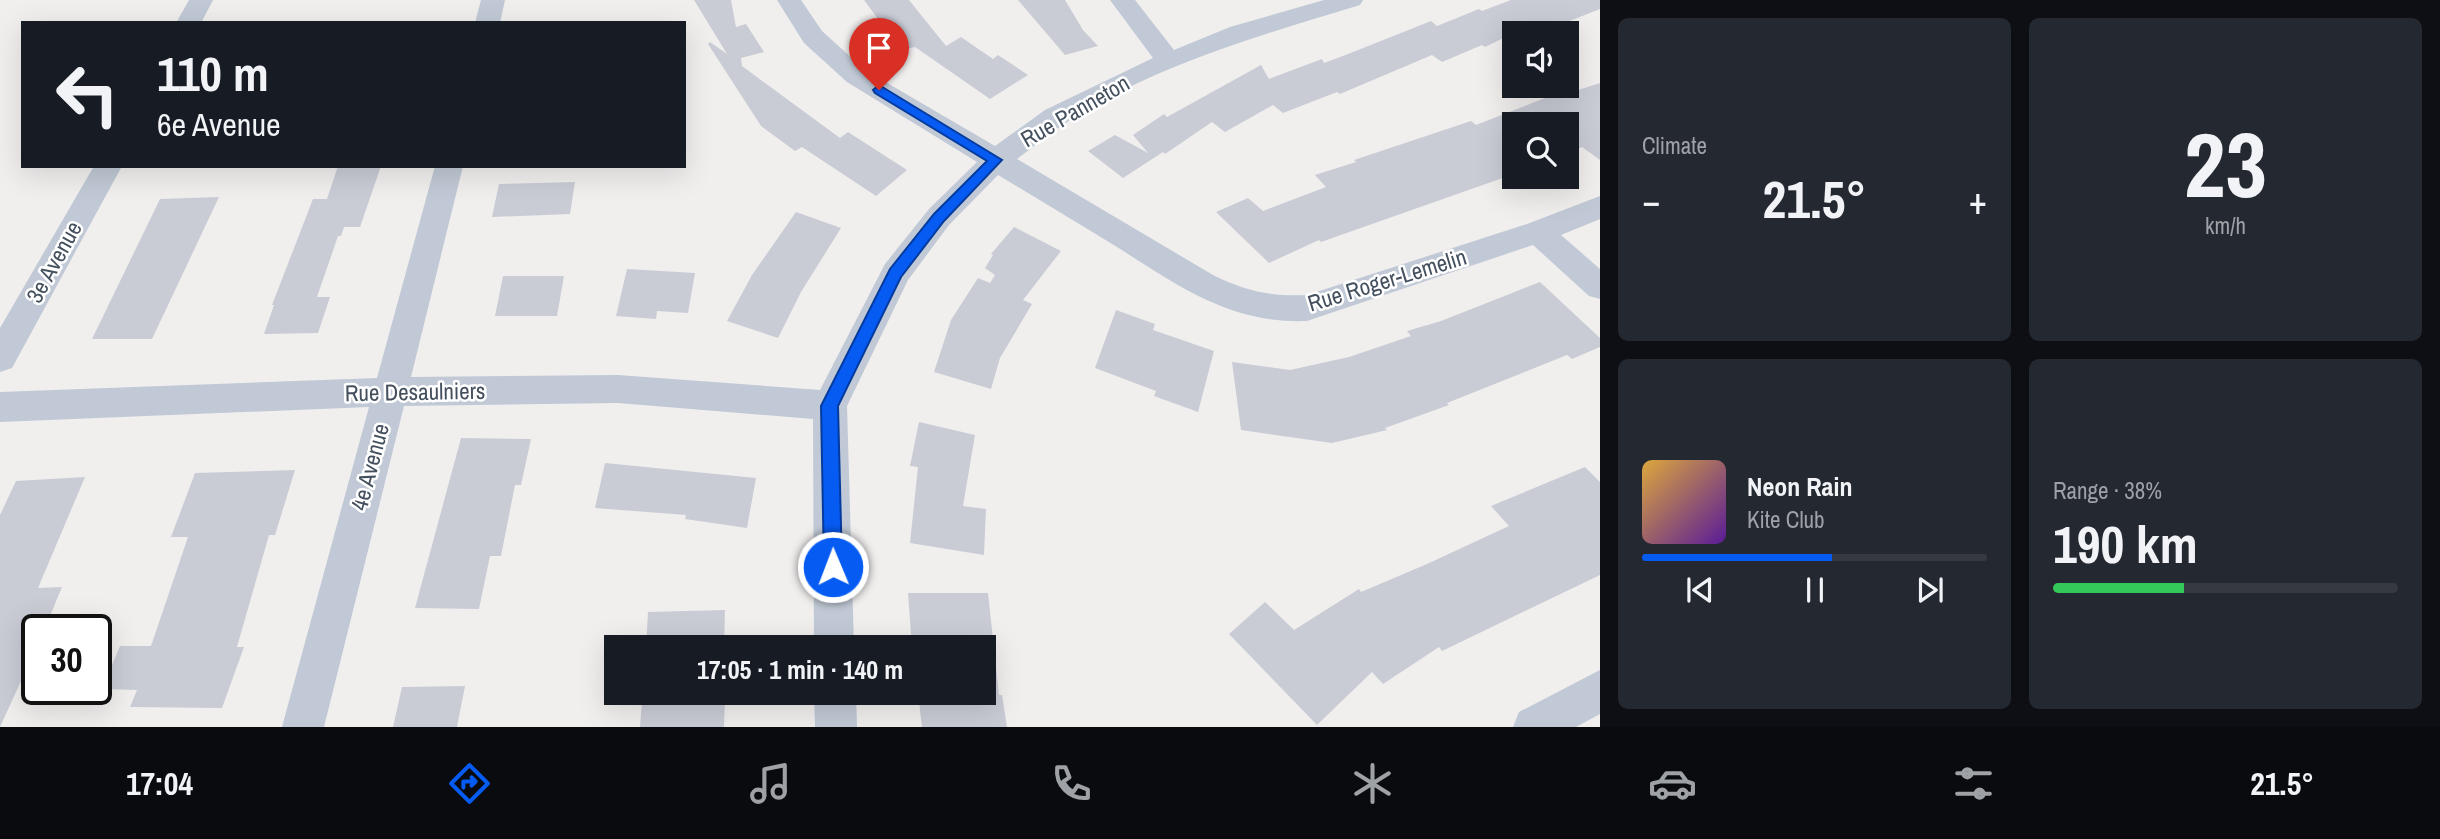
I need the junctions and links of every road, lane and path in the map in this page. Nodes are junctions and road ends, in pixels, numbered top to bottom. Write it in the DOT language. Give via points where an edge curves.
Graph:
graph roads {
  1 [pos="201,0"];
  2 [pos="493,0"];
  3 [pos="789,0"];
  4 [pos="1122,0"];
  5 [pos="1349,0"];
  6 [pos="189,21"];
  7 [pos="488,21"];
  8 [pos="1169,61"];
  9 [pos="996,160"];
  10 [pos="107,168"];
  11 [pos="448,168"];
  12 [pos="1600,207"];
  13 [pos="1538,232"];
  14 [pos="1600,287"];
  15 [pos="0,358"];
  16 [pos="389,392"];
  17 [pos="830,406"];
  18 [pos="0,407"];
  19 [pos="834,635"];
  20 [pos="1600,691"];
  21 [pos="835,705"];
  22 [pos="303,727"];
  23 [pos="836,727"];
  24 [pos="1534,727"];
  1 -- 6 [label="street"];
  2 -- 7 [label="street"];
  3 -- 9 [label="street, Rue Roger-Lemelin" via="813,37 856,76"];
  4 -- 8 [label="street"];
  5 -- 8 [label="street, Rue Panneton" via="1240,33"];
  8 -- 9 [label="street, Rue Panneton" via="1055,117"];
  9 -- 13 [label="street, Rue Roger-Lemelin" via="1202,284 1236,302 1259,307 1307,308"];
  9 -- 17 [label="street, Rue Panneton" via="939,218 896,273"];
  10 -- 15 [label="street, 3e Avenue"];
  11 -- 16 [label="street, 4e Avenue"];
  12 -- 13 [label="street, Rue Roger-Lemelin"];
  13 -- 14 [label="street"];
  16 -- 17 [label="street, Rue Desaulniers" via="618,389"];
  16 -- 18 [label="street, Rue Desaulniers"];
  16 -- 22 [label="street, 4e Avenue"];
  17 -- 19 [label="street, Rue Panneton"];
  20 -- 24 [label="street"];
  21 -- 23 [label="street"];
}
